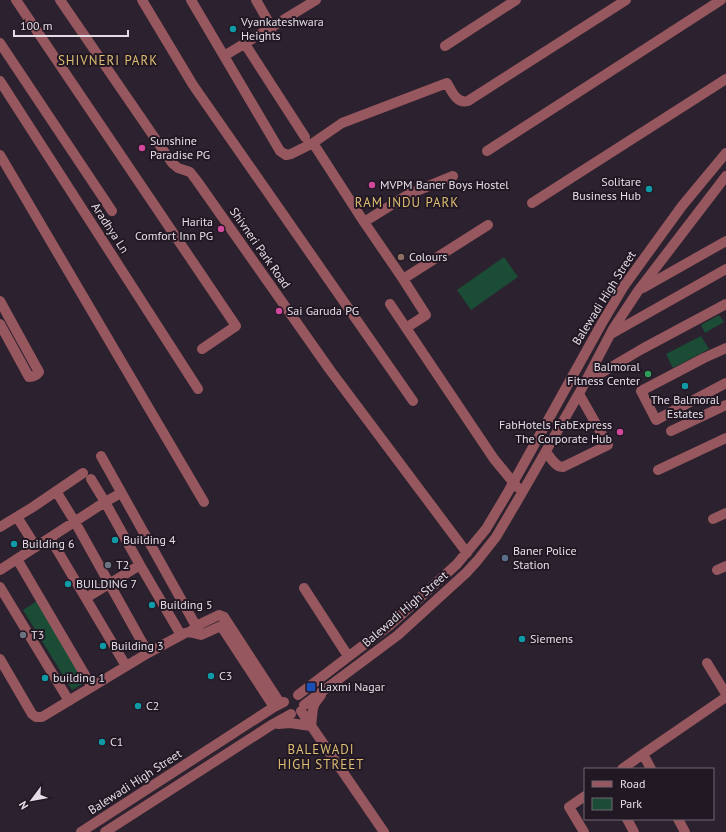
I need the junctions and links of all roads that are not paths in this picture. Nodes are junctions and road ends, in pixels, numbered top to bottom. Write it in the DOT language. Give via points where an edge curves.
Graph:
graph roads {
  1 [pos="16,0"];
  2 [pos="60,0"];
  3 [pos="142,0"];
  4 [pos="191,0"];
  5 [pos="256,0"];
  6 [pos="316,0"];
  7 [pos="516,0"];
  8 [pos="626,0"];
  9 [pos="721,0"];
  10 [pos="272,28"];
  11 [pos="0,42"];
  12 [pos="245,44"];
  13 [pos="445,46"];
  14 [pos="224,56"];
  15 [pos="726,78"];
  16 [pos="0,81"];
  17 [pos="305,137"];
  18 [pos="313,143"];
  19 [pos="486,151"];
  20 [pos="726,153"];
  21 [pos="0,155"];
  22 [pos="453,176"];
  23 [pos="726,176"];
  24 [pos="532,203"];
  25 [pos="112,211"];
  26 [pos="364,222"];
  27 [pos="488,225"];
  28 [pos="726,241"];
  29 [pos="726,269"];
  30 [pos="403,279"];
  31 [pos="638,291"];
  32 [pos="0,301"];
  33 [pos="390,304"];
  34 [pos="726,304"];
  35 [pos="0,324"];
  36 [pos="406,328"];
  37 [pos="610,334"];
  38 [pos="726,348"];
  39 [pos="202,349"];
  40 [pos="586,380"];
  41 [pos="726,383"];
  42 [pos="198,389"];
  43 [pos="579,394"];
  44 [pos="413,401"];
  45 [pos="726,405"];
  46 [pos="671,431"];
  47 [pos="726,438"];
  48 [pos="546,452"];
  49 [pos="101,456"];
  50 [pos="658,470"];
  51 [pos="513,484"];
  52 [pos="56,491"];
  53 [pos="523,492"];
  54 [pos="121,493"];
  55 [pos="105,502"];
  56 [pos="204,502"];
  57 [pos="497,510"];
  58 [pos="726,513"];
  59 [pos="17,517"];
  60 [pos="508,517"];
  61 [pos="713,519"];
  62 [pos="75,522"];
  63 [pos="0,527"];
  64 [pos="50,538"];
  65 [pos="36,547"];
  66 [pos="467,553"];
  67 [pos="17,559"];
  68 [pos="140,565"];
  69 [pos="0,570"];
  70 [pos="109,584"];
  71 [pos="0,587"];
  72 [pos="304,588"];
  73 [pos="86,598"];
  74 [pos="221,616"];
  75 [pos="221,626"];
  76 [pos="192,632"];
  77 [pos="148,653"];
  78 [pos="348,656"];
  79 [pos="0,659"];
  80 [pos="707,663"];
  81 [pos="126,666"];
  82 [pos="92,687"];
  83 [pos="328,688"];
  84 [pos="298,695"];
  85 [pos="726,695"];
  86 [pos="69,701"];
  87 [pos="279,704"];
  88 [pos="302,708"];
  89 [pos="291,714"];
  90 [pos="273,724"];
  91 [pos="311,726"];
  92 [pos="643,754"];
  93 [pos="623,768"];
  94 [pos="650,768"];
  95 [pos="584,797"];
  96 [pos="628,820"];
  97 [pos="679,820"];
  98 [pos="81,832"];
  99 [pos="106,832"];
  100 [pos="384,832"];
  101 [pos="584,832"];
  102 [pos="634,832"];
  103 [pos="685,832"];
  1 -- 39 [label="street" via="236,326"];
  2 -- 66 [label="street, Shivneri Park Road" via="172,163 190,172 197,181 330,370"];
  3 -- 44 [label="street" via="193,85"];
  4 -- 14 [label="street"];
  5 -- 10 [label="street"];
  6 -- 10 [label="street"];
  7 -- 13 [label="street"];
  8 -- 18 [label="street" via="468,101 460,101 455,97 447,84 342,123"];
  9 -- 19 [label="street"];
  10 -- 12 [label="street"];
  11 -- 25 [label="street"];
  12 -- 14 [label="street"];
  12 -- 17 [label="street"];
  14 -- 18 [label="street" via="280,151 286,155 291,154"];
  15 -- 24 [label="street"];
  16 -- 42 [label="street, Aradhya Ln"];
  18 -- 26 [label="street"];
  20 -- 51 [label="street, Balewadi High Street" via="682,206 624,286"];
  21 -- 56 [label="street"];
  22 -- 26 [label="street" via="409,194"];
  23 -- 31 [label="street, Balewadi High Street"];
  26 -- 30 [label="street"];
  27 -- 30 [label="street"];
  28 -- 31 [label="street"];
  29 -- 37 [label="street"];
  30 -- 36 [label="street" via="426,314"];
  31 -- 37 [label="street, Balewadi High Street"];
  32 -- 35 [label="street" via="39,372 37,375 29,377"];
  33 -- 36 [label="street"];
  34 -- 40 [label="street"];
  36 -- 51 [label="street"];
  37 -- 40 [label="street, Balewadi High Street"];
  38 -- 41 [label="street" via="641,391 656,420"];
  40 -- 43 [label="street, Balewadi High Street"];
  43 -- 48 [label="street, Balewadi High Street"];
  43 -- 48 [label="street" via="608,445 563,467 556,465"];
  45 -- 46 [label="street"];
  47 -- 50 [label="street"];
  48 -- 53 [label="street, Balewadi High Street"];
  49 -- 54 [label="street"];
  51 -- 53 [label="street"];
  51 -- 57 [label="street, Balewadi High Street"];
  52 -- 55 [label="street" via="87,476"];
  52 -- 59 [label="street"];
  52 -- 62 [label="street"];
  53 -- 60 [label="street, Balewadi High Street"];
  54 -- 55 [label="street"];
  54 -- 76 [label="street"];
  55 -- 62 [label="street"];
  55 -- 68 [label="street"];
  57 -- 60 [label="street"];
  57 -- 66 [label="street, Balewadi High Street"];
  58 -- 61 [label="street"];
  59 -- 63 [label="street"];
  59 -- 65 [label="street"];
  60 -- 83 [label="street, Balewadi High Street" via="496,537 466,573 398,635"];
  62 -- 64 [label="street"];
  62 -- 70 [label="street"];
  64 -- 65 [label="street"];
  64 -- 73 [label="street"];
  65 -- 67 [label="street"];
  66 -- 78 [label="street, Balewadi High Street" via="390,625"];
  67 -- 69 [label="street"];
  67 -- 82 [label="street"];
  68 -- 70 [label="street"];
  68 -- 76 [label="street"];
  70 -- 73 [label="street"];
  70 -- 77 [label="street"];
  71 -- 86 [label="street"];
  72 -- 78 [label="street"];
  73 -- 81 [label="street"];
  74 -- 75 [label="street"];
  74 -- 76 [label="street"];
  74 -- 87 [label="street" via="231,627"];
  75 -- 76 [label="street"];
  75 -- 87 [label="street"];
  76 -- 77 [label="street"];
  77 -- 81 [label="street"];
  78 -- 84 [label="street, Balewadi High Street"];
  79 -- 86 [label="street" via="36,717 42,717"];
  80 -- 85 [label="street"];
  81 -- 82 [label="street"];
  82 -- 86 [label="street"];
  83 -- 88 [label="street, Balewadi High Street"];
  83 -- 91 [label="street" via="315,703"];
  84 -- 87 [label="street" via="289,695"];
  84 -- 88 [label="street" via="302,699"];
  85 -- 92 [label="street"];
  87 -- 89 [label="street"];
  87 -- 98 [label="street, Balewadi High Street"];
  88 -- 89 [label="street" via="296,714"];
  88 -- 91 [label="street"];
  89 -- 90 [label="street"];
  90 -- 91 [label="street"];
  90 -- 99 [label="street"];
  91 -- 100 [label="street"];
  92 -- 93 [label="street"];
  92 -- 94 [label="street"];
  95 -- 101 [label="street" via="569,807"];
  96 -- 102 [label="street"];
  97 -- 103 [label="street"];
}
